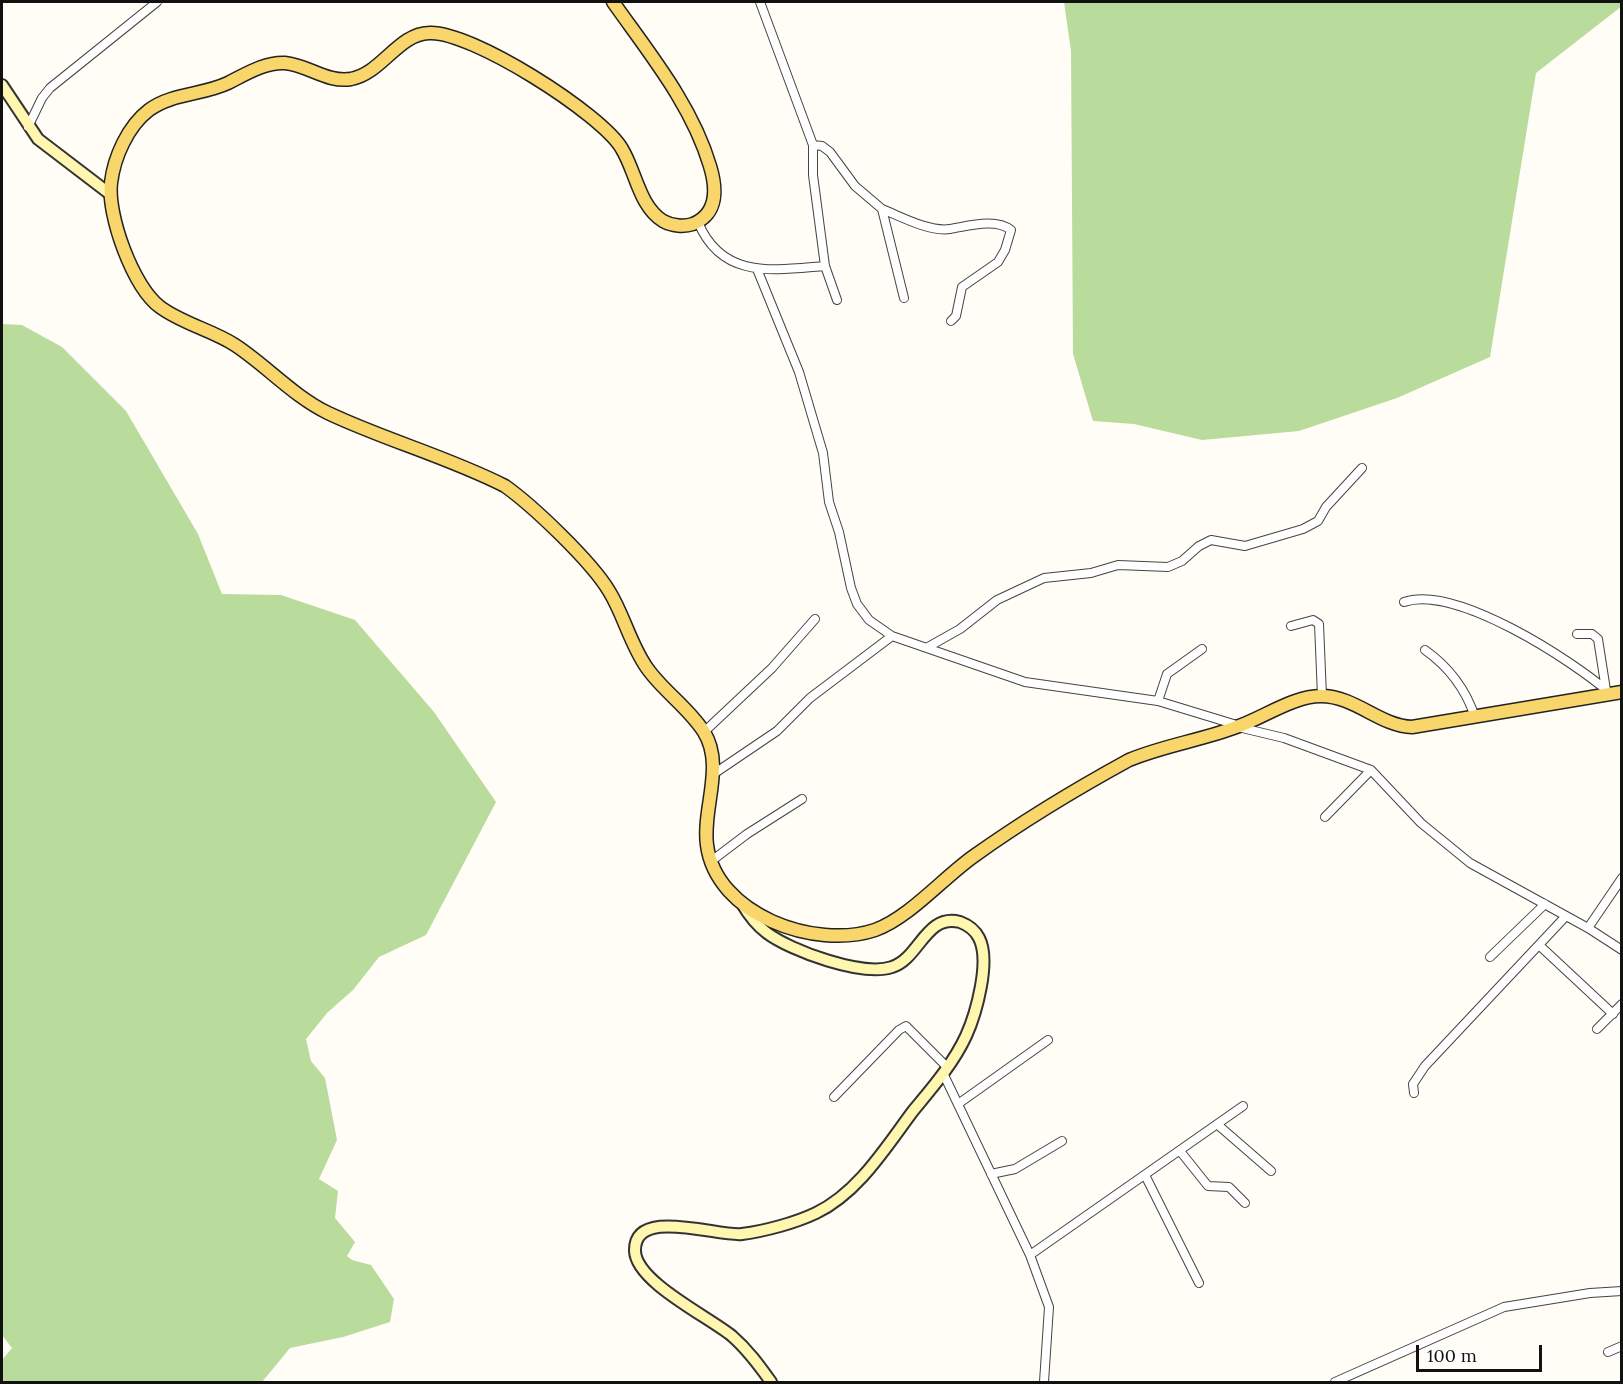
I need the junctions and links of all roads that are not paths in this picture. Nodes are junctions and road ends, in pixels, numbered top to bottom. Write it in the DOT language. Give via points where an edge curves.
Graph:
graph roads {
  1 [pos="157,2"];
  2 [pos="613,2"];
  3 [pos="760,2"];
  4 [pos="2,85"];
  5 [pos="28,127"];
  6 [pos="813,145"];
  7 [pos="110,194"];
  8 [pos="882,209"];
  9 [pos="698,222"];
  10 [pos="825,266"];
  11 [pos="757,269"];
  12 [pos="904,298"];
  13 [pos="837,300"];
  14 [pos="951,321"];
  15 [pos="1362,468"];
  16 [pos="1404,602"];
  17 [pos="815,619"];
  18 [pos="1291,626"];
  19 [pos="1577,634"];
  20 [pos="892,636"];
  21 [pos="928,647"];
  22 [pos="1202,649"];
  23 [pos="1425,650"];
  24 [pos="1613,692"];
  25 [pos="1322,696"];
  26 [pos="1158,701"];
  27 [pos="1475,717"];
  28 [pos="1239,726"];
  29 [pos="704,732"];
  30 [pos="1371,770"];
  31 [pos="712,774"];
  32 [pos="802,800"];
  33 [pos="1325,817"];
  34 [pos="710,862"];
  35 [pos="1622,878"];
  36 [pos="741,902"];
  37 [pos="1545,904"];
  38 [pos="1566,916"];
  39 [pos="1588,928"];
  40 [pos="1539,945"];
  41 [pos="1622,950"];
  42 [pos="1490,957"];
  43 [pos="1622,1004"];
  44 [pos="1613,1014"];
  45 [pos="1597,1029"];
  46 [pos="1048,1040"];
  47 [pos="945,1070"];
  48 [pos="1414,1093"];
  49 [pos="834,1097"];
  50 [pos="958,1104"];
  51 [pos="1243,1106"];
  52 [pos="1218,1125"];
  53 [pos="1062,1141"];
  54 [pos="1180,1151"];
  55 [pos="1271,1172"];
  56 [pos="991,1174"];
  57 [pos="1145,1175"];
  58 [pos="1245,1203"];
  59 [pos="1030,1255"];
  60 [pos="1199,1283"];
  61 [pos="1622,1291"];
  62 [pos="1622,1347"];
  63 [pos="1608,1352"];
  64 [pos="771,1383"];
  65 [pos="1044,1383"];
  66 [pos="1335,1383"];
  1 -- 5 [label="street" via="50,88"];
  2 -- 9 [label="main road" via="678,97 701,141 715,182 710,213"];
  3 -- 6 [label="street"];
  4 -- 5 [label="main road"];
  5 -- 7 [label="main road" via="46,147"];
  6 -- 8 [label="street" via="830,152 855,186"];
  6 -- 10 [label="street"];
  7 -- 9 [label="main road" via="117,159 131,129 163,101 214,90 274,63 298,65 338,80 353,79 369,72 417,35 429,33 460,39 502,57 556,92 622,147 651,210 665,222 685,226"];
  7 -- 29 [label="main road" via="112,214 130,263 156,304 238,346 327,412 485,476 523,499 607,587 644,664"];
  8 -- 12 [label="street"];
  8 -- 14 [label="street" via="947,230 996,224 1011,230 998,262 962,287 956,316"];
  9 -- 11 [label="street" via="711,245 739,263"];
  10 -- 11 [label="street"];
  10 -- 13 [label="street"];
  11 -- 20 [label="street" via="799,372 814,422 826,467 829,502 854,597 869,620"];
  15 -- 21 [label="street" via="1318,521 1303,529 1245,546 1217,540 1206,542 1168,567 1118,565 1044,579 997,600 960,629"];
  16 -- 24 [label="street" via="1416,598 1449,601 1480,613"];
  17 -- 29 [label="street" via="772,668"];
  18 -- 25 [label="street" via="1313,620 1319,624"];
  19 -- 24 [label="street" via="1597,637"];
  20 -- 21 [label="street"];
  20 -- 31 [label="street" via="810,698 777,731"];
  21 -- 26 [label="street" via="1025,682"];
  22 -- 26 [label="street" via="1167,674"];
  23 -- 27 [label="street" via="1455,679"];
  24 -- 27 [label="main road"];
  25 -- 27 [label="main road" via="1349,702 1406,726"];
  25 -- 28 [label="main road"];
  26 -- 28 [label="street"];
  28 -- 30 [label="street"];
  28 -- 36 [label="main road" via="1148,752 1088,783 972,857 895,919 874,930 838,937 811,934 788,929"];
  29 -- 31 [label="main road" via="711,752"];
  30 -- 33 [label="street"];
  30 -- 37 [label="street" via="1447,847"];
  31 -- 34 [label="main road" via="706,838"];
  32 -- 34 [label="street"];
  34 -- 36 [label="main road"];
  35 -- 39 [label="street"];
  36 -- 47 [label="main road" via="756,924 782,942 861,968 895,966 941,922 970,927 982,947 981,984 966,1035"];
  37 -- 38 [label="street"];
  37 -- 42 [label="street"];
  38 -- 39 [label="street"];
  38 -- 40 [label="street"];
  39 -- 41 [label="street"];
  40 -- 44 [label="street"];
  40 -- 48 [label="street" via="1425,1066 1413,1084"];
  43 -- 44 [label="street"];
  44 -- 45 [label="street"];
  46 -- 50 [label="street"];
  47 -- 49 [label="street" via="906,1026"];
  47 -- 50 [label="street"];
  47 -- 64 [label="main road" via="855,1183 814,1214 742,1234 666,1226 646,1230 639,1238 636,1259 642,1270 730,1335 752,1355"];
  50 -- 56 [label="street"];
  51 -- 52 [label="street"];
  52 -- 54 [label="street"];
  52 -- 55 [label="street"];
  53 -- 56 [label="street" via="1015,1169"];
  54 -- 57 [label="street"];
  54 -- 58 [label="street" via="1208,1186 1229,1187"];
  56 -- 59 [label="street"];
  57 -- 59 [label="street"];
  57 -- 60 [label="street"];
  59 -- 65 [label="street" via="1050,1307"];
  61 -- 66 [label="street" via="1504,1307"];
  62 -- 63 [label="street"];
}
